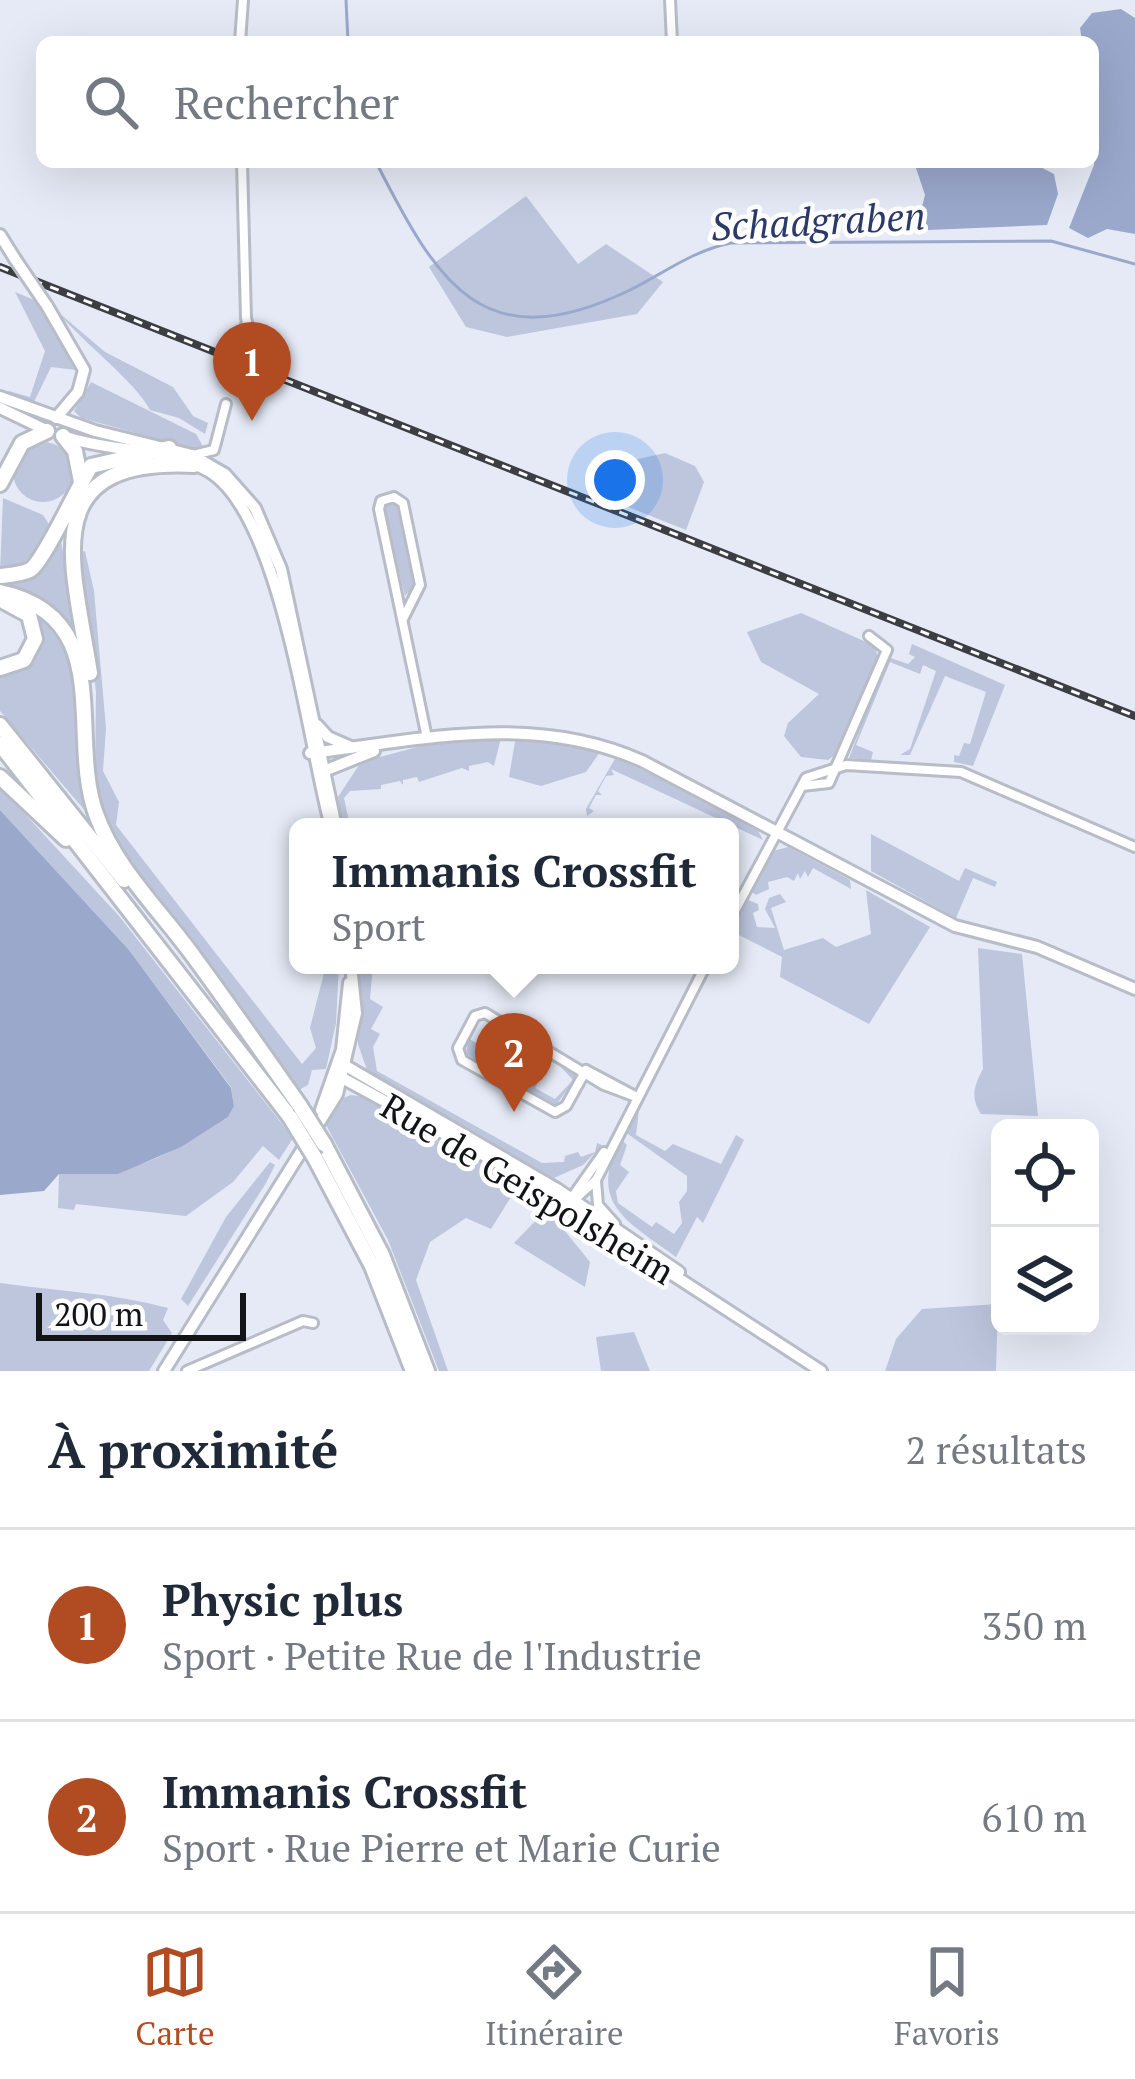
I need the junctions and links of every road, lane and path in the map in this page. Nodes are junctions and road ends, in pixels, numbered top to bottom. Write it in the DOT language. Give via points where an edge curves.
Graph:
graph roads {
  1 [pos="239,0"];
  2 [pos="670,0"];
  3 [pos="240,36"];
  4 [pos="672,36"];
  5 [pos="242,168"];
  6 [pos="0,235"];
  7 [pos="247,322"];
  8 [pos="0,397"];
  9 [pos="226,404"];
  10 [pos="3,409"];
  11 [pos="56,428"];
  12 [pos="168,454"];
  13 [pos="148,456"];
  14 [pos="194,460"];
  15 [pos="0,464"];
  16 [pos="81,482"];
  17 [pos="0,484"];
  18 [pos="0,576"];
  19 [pos="0,592"];
  20 [pos="0,601"];
  21 [pos="79,605"];
  22 [pos="403,619"];
  23 [pos="869,637"];
  24 [pos="0,668"];
  25 [pos="0,724"];
  26 [pos="314,737"];
  27 [pos="428,738"];
  28 [pos="0,744"];
  29 [pos="384,746"];
  30 [pos="366,748"];
  31 [pos="839,766"];
  32 [pos="321,771"];
  33 [pos="0,777"];
  34 [pos="801,786"];
  35 [pos="91,798"];
  36 [pos="331,818"];
  37 [pos="776,832"];
  38 [pos="1135,847"];
  39 [pos="90,856"];
  40 [pos="739,903"];
  41 [pos="352,974"];
  42 [pos="701,974"];
  43 [pos="1135,989"];
  44 [pos="234,1014"];
  45 [pos="342,1070"];
  46 [pos="586,1070"];
  47 [pos="636,1097"];
  48 [pos="295,1112"];
  49 [pos="613,1141"];
  50 [pos="320,1151"];
  51 [pos="581,1178"];
  52 [pos="596,1180"];
  53 [pos="557,1189"];
  54 [pos="571,1201"];
  55 [pos="630,1237"];
  56 [pos="719,1304"];
  57 [pos="313,1323"];
  58 [pos="164,1371"];
  59 [pos="188,1371"];
  60 [pos="413,1371"];
  61 [pos="428,1371"];
  62 [pos="821,1371"];
  1 -- 3 [label="street"];
  2 -- 4 [label="street"];
  5 -- 7 [label="street"];
  6 -- 11 [label="main road, bridge" via="78,355 83,378"];
  8 -- 11 [label="main road"];
  9 -- 14 [label="street" via="214,450"];
  10 -- 11 [label="main road"];
  11 -- 12 [label="main road"];
  11 -- 13 [label="main road"];
  11 -- 15 [label="highway" via="22,434"];
  11 -- 16 [label="highway" via="80,463"];
  11 -- 17 [label="highway" via="22,443"];
  12 -- 13 [label="highway"];
  12 -- 14 [label="main road"];
  12 -- 21 [label="highway" via="104,473 71,506 65,535"];
  13 -- 16 [label="highway" via="91,466"];
  14 -- 21 [label="highway" via="108,478 76,508 70,535"];
  14 -- 26 [label="main road" via="228,488 256,528"];
  14 -- 26 [label="main road" via="225,474 267,532"];
  16 -- 18 [label="highway" via="39,562"];
  19 -- 35 [label="highway" via="47,613 75,650"];
  20 -- 24 [label="highway" via="28,614 35,639 24,660"];
  21 -- 35 [label="highway" via="92,686"];
  22 -- 22 [label="street" via="420,585 403,503 394,497 379,509"];
  22 -- 27 [label="street"];
  23 -- 31 [label="street" via="886,655"];
  25 -- 44 [label="highway"];
  26 -- 30 [label="main road"];
  26 -- 30 [label="main road"];
  26 -- 32 [label="main road"];
  27 -- 29 [label="main road"];
  27 -- 37 [label="main road" via="512,730 589,741"];
  28 -- 39 [label="highway"];
  29 -- 30 [label="main road"];
  29 -- 32 [label="main road"];
  31 -- 34 [label="street" via="814,772"];
  31 -- 34 [label="street" via="829,783"];
  31 -- 38 [label="street" via="961,772"];
  32 -- 36 [label="main road"];
  33 -- 39 [label="highway"];
  34 -- 37 [label="street"];
  35 -- 44 [label="highway" via="109,844"];
  37 -- 40 [label="street"];
  37 -- 43 [label="main road" via="963,929 1037,946"];
  39 -- 48 [label="highway"];
  41 -- 45 [label="main road" via="356,1013"];
  42 -- 47 [label="street"];
  44 -- 48 [label="highway"];
  45 -- 53 [label="main road, Rue de Geispolsheim"];
  45 -- 54 [label="main road, Rue de Geispolsheim"];
  45 -- 58 [label="main road"];
  46 -- 46 [label="street" via="485,1013 458,1048 462,1060 554,1112 564,1109"];
  46 -- 47 [label="street"];
  47 -- 49 [label="street"];
  48 -- 50 [label="highway, bridge"];
  49 -- 51 [label="street"];
  49 -- 52 [label="street"];
  50 -- 60 [label="highway"];
  50 -- 61 [label="highway" via="382,1255"];
  51 -- 53 [label="street"];
  51 -- 54 [label="street"];
  52 -- 54 [label="street"];
  52 -- 55 [label="street" via="598,1205"];
  53 -- 54 [label="main road, Rue de Geispolsheim"];
  54 -- 55 [label="main road, Rue de Geispolsheim"];
  54 -- 56 [label="main road, Rue de Geispolsheim"];
  55 -- 56 [label="main road, Rue de Geispolsheim"];
  56 -- 62 [label="main road, Rue de Geispolsheim"];
  57 -- 59 [label="street"];
}
